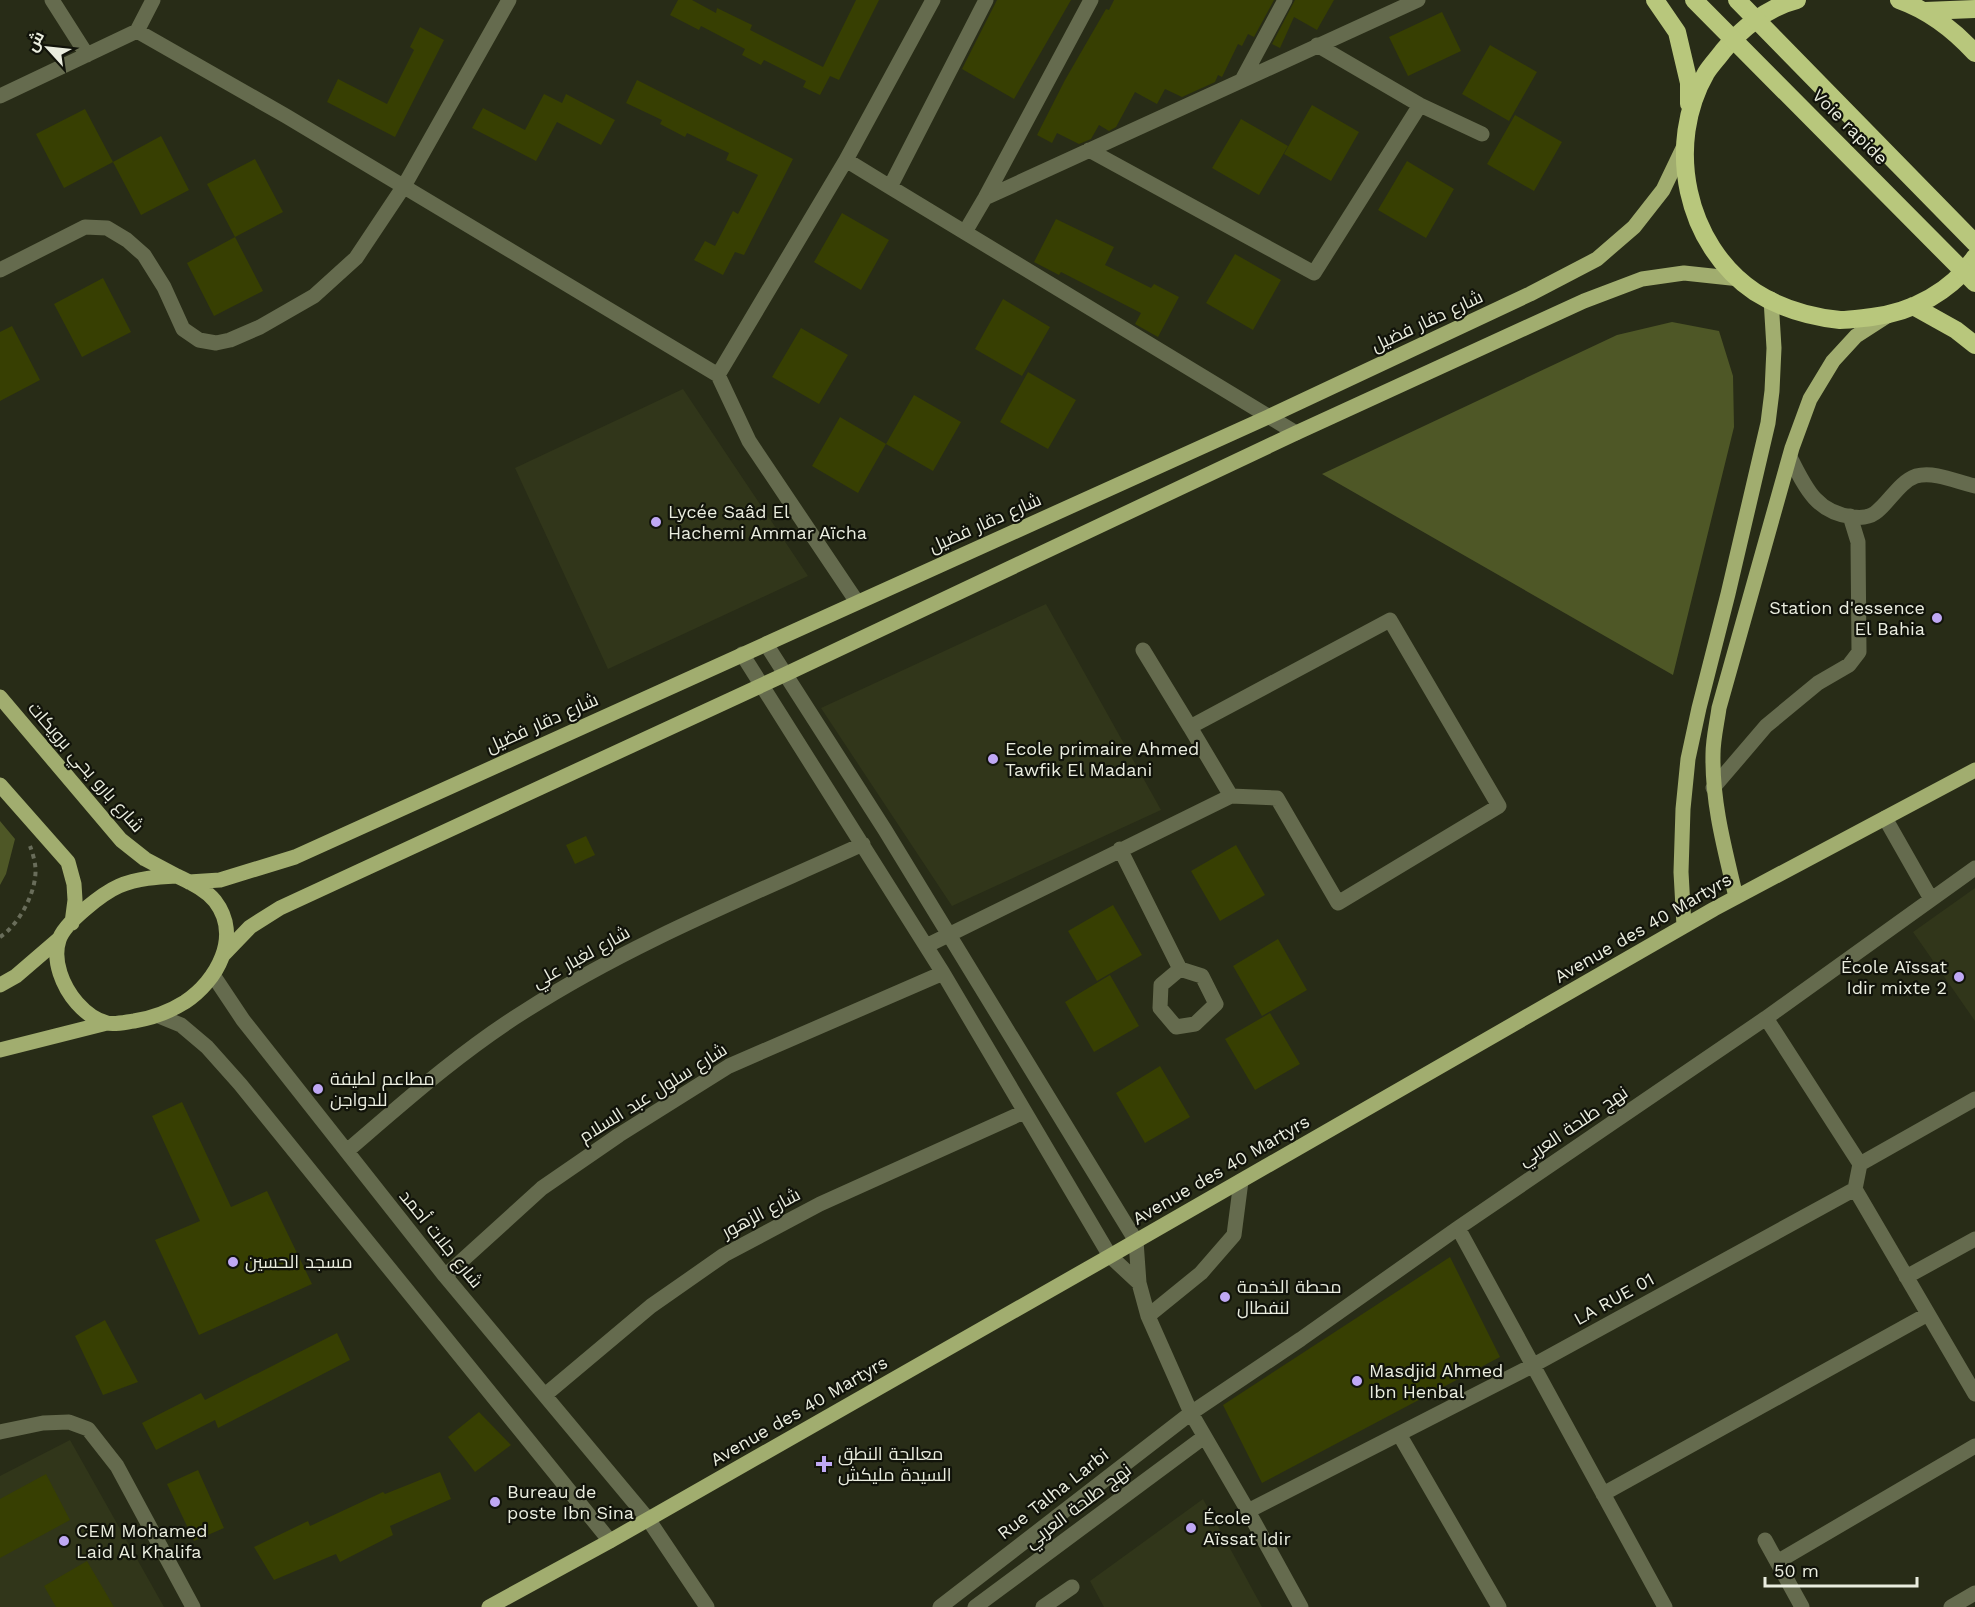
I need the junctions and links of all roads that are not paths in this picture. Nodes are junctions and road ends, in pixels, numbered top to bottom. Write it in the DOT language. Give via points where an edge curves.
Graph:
graph roads {
  1 [pos="52,0"];
  2 [pos="153,0"];
  3 [pos="509,0"];
  4 [pos="933,0"];
  5 [pos="986,0"];
  6 [pos="1091,0"];
  7 [pos="1285,0"];
  8 [pos="1418,0"];
  9 [pos="1655,0"];
  10 [pos="1694,0"];
  11 [pos="1737,0"];
  12 [pos="1797,0"];
  13 [pos="1913,4"];
  14 [pos="1975,9"];
  15 [pos="137,31"];
  16 [pos="1317,45"];
  17 [pos="1975,53"];
  18 [pos="87,55"];
  19 [pos="1242,80"];
  20 [pos="0,96"];
  21 [pos="1420,105"];
  22 [pos="1689,116"];
  23 [pos="1482,134"];
  24 [pos="1684,144"];
  25 [pos="1089,150"];
  26 [pos="846,160"];
  27 [pos="404,186"];
  28 [pos="890,187"];
  29 [pos="985,198"];
  30 [pos="965,232"];
  31 [pos="1975,243"];
  32 [pos="1975,257"];
  33 [pos="0,270"];
  34 [pos="1740,279"];
  35 [pos="1975,283"];
  36 [pos="1771,299"];
  37 [pos="1913,306"];
  38 [pos="1888,315"];
  39 [pos="1975,345"];
  40 [pos="718,375"];
  41 [pos="1268,417"];
  42 [pos="1296,434"];
  43 [pos="1790,457"];
  44 [pos="1975,486"];
  45 [pos="1850,516"];
  46 [pos="1728,594"];
  47 [pos="1749,600"];
  48 [pos="857,602"];
  49 [pos="766,644"];
  50 [pos="1143,650"];
  51 [pos="742,654"];
  52 [pos="786,674"];
  53 [pos="761,685"];
  54 [pos="0,697"];
  55 [pos="1190,727"];
  56 [pos="1975,770"];
  57 [pos="0,784"];
  58 [pos="1713,788"];
  59 [pos="1231,796"];
  60 [pos="1885,818"];
  61 [pos="862,844"];
  62 [pos="1120,849"];
  63 [pos="1975,868"];
  64 [pos="183,879"];
  65 [pos="1736,897"];
  66 [pos="1931,899"];
  67 [pos="71,924"];
  68 [pos="1684,926"];
  69 [pos="949,935"];
  70 [pos="59,939"];
  71 [pos="927,946"];
  72 [pos="224,954"];
  73 [pos="1180,969"];
  74 [pos="943,973"];
  75 [pos="213,975"];
  76 [pos="0,985"];
  77 [pos="159,1016"];
  78 [pos="1767,1018"];
  79 [pos="107,1023"];
  80 [pos="0,1050"];
  81 [pos="1975,1099"];
  82 [pos="1024,1112"];
  83 [pos="347,1151"];
  84 [pos="1860,1164"];
  85 [pos="1241,1181"];
  86 [pos="1855,1189"];
  87 [pos="1458,1228"];
  88 [pos="1975,1239"];
  89 [pos="1136,1241"];
  90 [pos="1110,1256"];
  91 [pos="445,1276"];
  92 [pos="1906,1277"];
  93 [pos="1139,1283"];
  94 [pos="1928,1314"];
  95 [pos="1148,1316"];
  96 [pos="1533,1366"];
  97 [pos="1975,1394"];
  98 [pos="545,1395"];
  99 [pos="1191,1413"];
  100 [pos="0,1432"];
  101 [pos="1399,1434"];
  102 [pos="1204,1437"];
  103 [pos="1975,1446"];
  104 [pos="1603,1494"];
  105 [pos="1248,1511"];
  106 [pos="648,1519"];
  107 [pos="610,1540"];
  108 [pos="1765,1540"];
  109 [pos="1777,1562"];
  110 [pos="1072,1587"];
  111 [pos="1975,1593"];
  112 [pos="193,1607"];
  113 [pos="489,1607"];
  114 [pos="707,1607"];
  115 [pos="940,1607"];
  116 [pos="975,1607"];
  117 [pos="1043,1607"];
  118 [pos="1301,1607"];
  119 [pos="1499,1607"];
  120 [pos="1665,1607"];
  121 [pos="1802,1607"];
  122 [pos="1951,1607"];
  1 -- 18 [label="street"];
  2 -- 15 [label="street"];
  3 -- 27 [label="street"];
  4 -- 26 [label="street"];
  5 -- 28 [label="street"];
  6 -- 29 [label="street"];
  7 -- 19 [label="street"];
  8 -- 16 [label="street"];
  9 -- 22 [label="highway" via="1677,33 1682,50 1689,82"];
  10 -- 35 [label="highway, Voie rapide, bridge"];
  11 -- 31 [label="highway, Voie rapide, bridge"];
  12 -- 22 [label="highway" via="1766,14 1736,36 1706,73"];
  13 -- 14 [label="highway"];
  13 -- 17 [label="highway" via="1956,32"];
  15 -- 18 [label="street"];
  15 -- 27 [label="street"];
  16 -- 19 [label="street"];
  16 -- 21 [label="street"];
  18 -- 20 [label="street"];
  19 -- 25 [label="street"];
  21 -- 23 [label="street"];
  21 -- 25 [label="street" via="1314,273"];
  22 -- 24 [label="highway"];
  24 -- 34 [label="highway" via="1689,200 1698,223 1724,265"];
  24 -- 41 [label="main road, شارع دقار فضيل" via="1663,190 1634,227 1597,259"];
  25 -- 29 [label="street"];
  26 -- 28 [label="street"];
  26 -- 40 [label="street"];
  27 -- 33 [label="street" via="357,258 315,296 260,327 216,343 199,340 183,329 144,255 107,228 85,227"];
  27 -- 40 [label="street"];
  28 -- 30 [label="street"];
  29 -- 30 [label="street"];
  30 -- 41 [label="street"];
  32 -- 37 [label="highway" via="1944,290"];
  34 -- 36 [label="highway"];
  34 -- 42 [label="main road" via="1684,273 1642,279 1584,301"];
  36 -- 38 [label="highway" via="1797,312 1842,320"];
  36 -- 46 [label="main road" via="1774,348 1768,423"];
  37 -- 38 [label="highway"];
  37 -- 39 [label="highway"];
  38 -- 43 [label="main road" via="1856,336 1833,362 1810,399"];
  40 -- 48 [label="street" via="749,441"];
  41 -- 42 [label="street"];
  41 -- 48 [label="main road, شارع دقار فضيل"];
  42 -- 52 [label="main road"];
  43 -- 45 [label="street" via="1817,503 1841,516"];
  43 -- 47 [label="main road"];
  44 -- 45 [label="street" via="1939,476 1916,477 1873,514 1862,518"];
  45 -- 58 [label="street" via="1858,542 1859,652 1849,665 1818,683 1766,726"];
  46 -- 47 [label="main road"];
  46 -- 68 [label="main road" via="1689,759 1682,820"];
  47 -- 58 [label="main road" via="1719,708"];
  48 -- 49 [label="main road, شارع دقار فضيل"];
  49 -- 51 [label="main road, شارع دقار فضيل"];
  49 -- 52 [label="street"];
  50 -- 55 [label="street"];
  51 -- 53 [label="street"];
  51 -- 64 [label="main road, شارع دقار فضيل" via="295,857 220,880"];
  52 -- 53 [label="main road"];
  52 -- 69 [label="street"];
  53 -- 61 [label="street"];
  53 -- 72 [label="main road" via="280,908 250,927"];
  54 -- 64 [label="main road, شارع بارو يحي برويكات" via="122,840 145,859"];
  55 -- 59 [label="street"];
  55 -- 59 [label="street" via="1390,620 1499,806 1338,903 1277,798"];
  56 -- 60 [label="main road, Avenue des 40 Martyrs"];
  57 -- 67 [label="main road" via="68,862 75,884"];
  58 -- 65 [label="main road"];
  59 -- 62 [label="street"];
  60 -- 65 [label="main road, Avenue des 40 Martyrs"];
  60 -- 66 [label="street"];
  61 -- 71 [label="street"];
  61 -- 83 [label="street, شارع لغبار علي" via="631,950 524,1011 441,1071"];
  62 -- 69 [label="street"];
  62 -- 73 [label="street"];
  63 -- 66 [label="street, نهج طلحة العربي"];
  64 -- 67 [label="main road" via="144,878 119,886 97,899"];
  64 -- 72 [label="main road" via="200,887 225,919"];
  65 -- 68 [label="main road, Avenue des 40 Martyrs"];
  66 -- 78 [label="street, نهج طلحة العربي"];
  67 -- 70 [label="main road"];
  68 -- 85 [label="main road, Avenue des 40 Martyrs"];
  69 -- 71 [label="street"];
  69 -- 89 [label="street"];
  70 -- 76 [label="main road"];
  70 -- 79 [label="main road" via="57,962 62,981 87,1014"];
  71 -- 74 [label="street"];
  72 -- 75 [label="main road"];
  74 -- 82 [label="street"];
  74 -- 91 [label="street, شارع سلول عبد السلام" via="729,1066 542,1188"];
  75 -- 77 [label="main road" via="186,1002"];
  75 -- 83 [label="street, شارع جلات أحمد" via="243,1020"];
  77 -- 79 [label="main road"];
  77 -- 107 [label="street" via="181,1025 240,1084"];
  78 -- 84 [label="street"];
  78 -- 87 [label="street, نهج طلحة العربي"];
  79 -- 80 [label="main road"];
  81 -- 84 [label="street"];
  82 -- 90 [label="street"];
  82 -- 98 [label="street, شارع الزهور" via="820,1204 724,1255 651,1306"];
  83 -- 91 [label="street, شارع جلات أحمد"];
  84 -- 86 [label="street"];
  85 -- 89 [label="main road, Avenue des 40 Martyrs"];
  85 -- 95 [label="street" via="1234,1234 1201,1273"];
  86 -- 92 [label="street"];
  86 -- 96 [label="street, LA RUE 01"];
  87 -- 96 [label="street"];
  87 -- 99 [label="street, نهج طلحة العربي"];
  88 -- 92 [label="street"];
  89 -- 90 [label="main road, Avenue des 40 Martyrs"];
  89 -- 93 [label="street"];
  90 -- 93 [label="street"];
  90 -- 106 [label="main road, Avenue des 40 Martyrs"];
  91 -- 98 [label="street, شارع جلات أحمد"];
  92 -- 94 [label="street"];
  93 -- 95 [label="street"];
  94 -- 97 [label="street"];
  94 -- 104 [label="street"];
  95 -- 99 [label="street"];
  96 -- 101 [label="street, LA RUE 01"];
  96 -- 104 [label="street"];
  98 -- 106 [label="street, شارع جلات أحمد"];
  99 -- 102 [label="street"];
  99 -- 115 [label="street, Rue Talha Larbi"];
  100 -- 112 [label="street" via="69,1422 88,1429 117,1466"];
  101 -- 105 [label="street, LA RUE 01"];
  101 -- 119 [label="street"];
  102 -- 105 [label="street"];
  102 -- 116 [label="street, نهج طلحة العربي"];
  103 -- 109 [label="street"];
  104 -- 120 [label="street"];
  105 -- 118 [label="street"];
  106 -- 107 [label="main road, Avenue des 40 Martyrs"];
  106 -- 114 [label="street, شارع جلات أحمد"];
  107 -- 113 [label="main road, Avenue des 40 Martyrs"];
  108 -- 109 [label="street"];
  109 -- 121 [label="street"];
  110 -- 117 [label="street"];
  111 -- 122 [label="street"];
}
